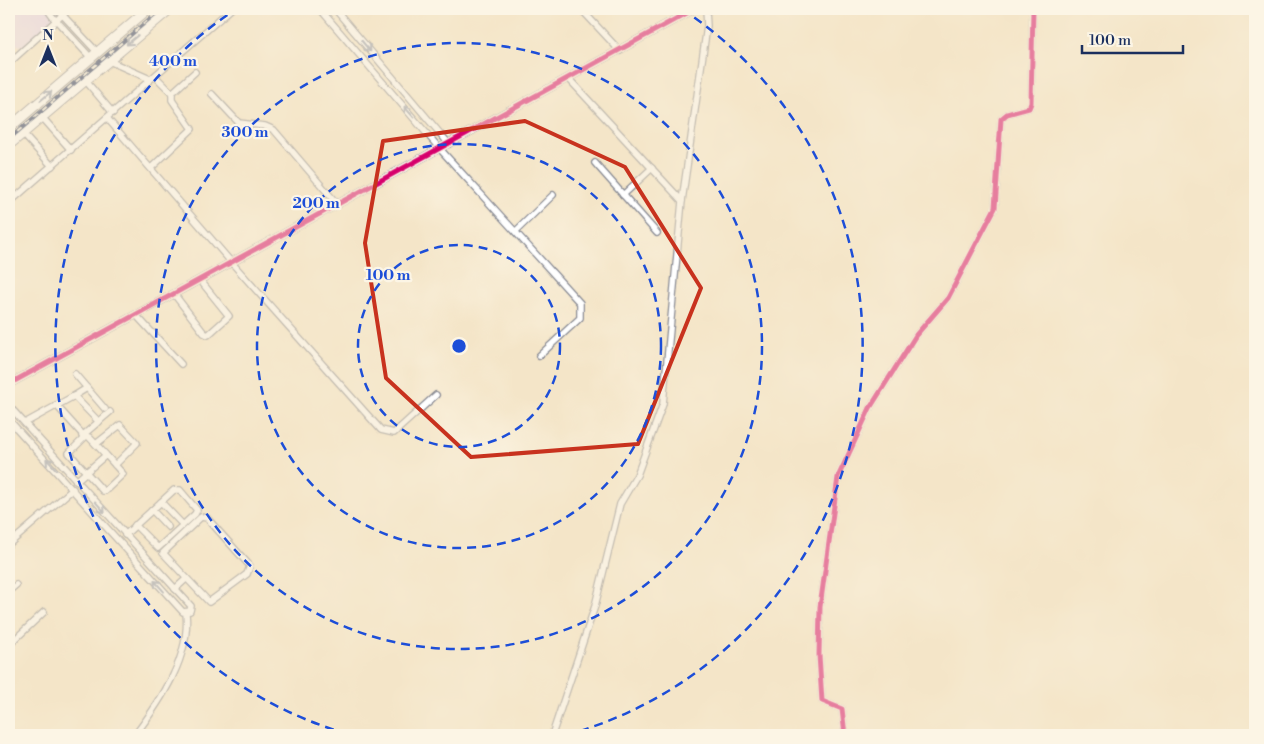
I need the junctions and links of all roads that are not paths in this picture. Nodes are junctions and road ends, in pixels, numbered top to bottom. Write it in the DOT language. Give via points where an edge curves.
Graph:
graph roads {
  1 [pos="47,9"];
  2 [pos="57,9"];
  3 [pos="69,9"];
  4 [pos="148,9"];
  5 [pos="170,9"];
  6 [pos="231,9"];
  7 [pos="320,9"];
  8 [pos="335,9"];
  9 [pos="581,9"];
  10 [pos="694,9"];
  11 [pos="706,9"];
  12 [pos="1033,9"];
  13 [pos="62,14"];
  14 [pos="56,20"];
  15 [pos="620,51"];
  16 [pos="95,55"];
  17 [pos="109,61"];
  18 [pos="9,63"];
  19 [pos="195,72"];
  20 [pos="152,78"];
  21 [pos="569,79"];
  22 [pos="85,80"];
  23 [pos="172,93"];
  24 [pos="212,94"];
  25 [pos="113,113"];
  26 [pos="42,117"];
  27 [pos="107,118"];
  28 [pos="9,128"];
  29 [pos="22,133"];
  30 [pos="449,144"];
  31 [pos="9,145"];
  32 [pos="440,149"];
  33 [pos="71,150"];
  34 [pos="595,163"];
  35 [pos="52,166"];
  36 [pos="151,168"];
  37 [pos="652,168"];
  38 [pos="553,195"];
  39 [pos="623,195"];
  40 [pos="682,201"];
  41 [pos="9,203"];
  42 [pos="338,204"];
  43 [pos="516,230"];
  44 [pos="657,233"];
  45 [pos="232,263"];
  46 [pos="200,280"];
  47 [pos="174,294"];
  48 [pos="136,315"];
  49 [pos="539,356"];
  50 [pos="181,364"];
  51 [pos="75,374"];
  52 [pos="9,384"];
  53 [pos="87,388"];
  54 [pos="436,395"];
  55 [pos="74,396"];
  56 [pos="56,405"];
  57 [pos="9,406"];
  58 [pos="9,420"];
  59 [pos="99,422"];
  60 [pos="25,423"];
  61 [pos="83,435"];
  62 [pos="96,444"];
  63 [pos="70,446"];
  64 [pos="106,455"];
  65 [pos="115,465"];
  66 [pos="86,472"];
  67 [pos="76,481"];
  68 [pos="73,489"];
  69 [pos="161,502"];
  70 [pos="152,510"];
  71 [pos="135,526"];
  72 [pos="168,526"];
  73 [pos="183,526"];
  74 [pos="125,535"];
  75 [pos="152,543"];
  76 [pos="9,544"];
  77 [pos="141,552"];
  78 [pos="186,579"];
  79 [pos="16,585"];
  80 [pos="175,589"];
  81 [pos="9,592"];
  82 [pos="44,612"];
  83 [pos="186,613"];
  84 [pos="9,645"];
  85 [pos="135,735"];
  86 [pos="552,735"];
  87 [pos="845,735"];
  1 -- 14 [label="street"];
  2 -- 13 [label="street"];
  3 -- 13 [label="street"];
  4 -- 16 [label="main road"];
  5 -- 17 [label="main road, one-way"];
  6 -- 20 [label="street"];
  32 -- 7 [label="street, one-way"];
  8 -- 30 [label="street, one-way"];
  9 -- 15 [label="street"];
  10 -- 15 [label="street"];
  11 -- 40 [label="street" via="707,26"];
  12 -- 87 [label="street" via="1031,103 1029,108 1001,119 995,208 948,298 916,335 870,408 838,477 820,607 819,655 822,701 842,709"];
  13 -- 14 [label="street"];
  13 -- 16 [label="street"];
  14 -- 16 [label="street"];
  14 -- 18 [label="street"];
  15 -- 21 [label="street"];
  28 -- 16 [label="main road, one-way"];
  17 -- 20 [label="street"];
  17 -- 22 [label="main road"];
  19 -- 23 [label="street"];
  20 -- 23 [label="street"];
  20 -- 25 [label="street"];
  21 -- 30 [label="street"];
  21 -- 37 [label="street"];
  22 -- 25 [label="street"];
  22 -- 26 [label="main road"];
  23 -- 36 [label="street" via="172,100 192,129"];
  24 -- 42 [label="street" via="240,123 274,130"];
  25 -- 27 [label="street"];
  26 -- 29 [label="main road"];
  26 -- 33 [label="street"];
  27 -- 33 [label="street"];
  27 -- 36 [label="street"];
  29 -- 31 [label="main road"];
  29 -- 35 [label="street"];
  30 -- 32 [label="street"];
  32 -- 42 [label="street"];
  32 -- 43 [label="street"];
  33 -- 35 [label="street"];
  34 -- 39 [label="street"];
  35 -- 41 [label="street"];
  36 -- 45 [label="street"];
  37 -- 39 [label="street"];
  37 -- 40 [label="street"];
  38 -- 43 [label="street"];
  39 -- 44 [label="street"];
  40 -- 86 [label="street" via="663,404 637,475 620,504 595,606"];
  42 -- 45 [label="street"];
  43 -- 49 [label="street" via="582,308 576,324"];
  45 -- 46 [label="street"];
  45 -- 54 [label="street" via="381,430 394,433"];
  46 -- 47 [label="street"];
  46 -- 47 [label="street" via="229,316 208,335"];
  47 -- 48 [label="street"];
  48 -- 50 [label="street"];
  48 -- 52 [label="street"];
  51 -- 53 [label="street"];
  53 -- 55 [label="street"];
  53 -- 59 [label="street" via="108,410"];
  55 -- 56 [label="street"];
  55 -- 59 [label="street"];
  56 -- 60 [label="street"];
  56 -- 61 [label="street"];
  57 -- 60 [label="street"];
  68 -- 58 [label="street, one-way"];
  59 -- 61 [label="street"];
  60 -- 67 [label="street"];
  61 -- 63 [label="street"];
  62 -- 64 [label="street"];
  62 -- 65 [label="street" via="119,424 131,436 136,444"];
  62 -- 66 [label="street" via="86,436 69,451"];
  64 -- 65 [label="street"];
  64 -- 66 [label="street"];
  65 -- 66 [label="street" via="123,475 105,491"];
  66 -- 67 [label="street"];
  67 -- 74 [label="street, one-way"];
  68 -- 76 [label="street"];
  83 -- 68 [label="street, one-way"];
  69 -- 70 [label="street"];
  69 -- 73 [label="street"];
  69 -- 73 [label="street" via="174,490 180,490 197,510"];
  70 -- 71 [label="street"];
  70 -- 72 [label="street"];
  71 -- 74 [label="street"];
  71 -- 75 [label="street"];
  73 -- 75 [label="street" via="158,548"];
  74 -- 77 [label="street"];
  75 -- 77 [label="street"];
  77 -- 80 [label="street"];
  78 -- 78 [label="street" via="163,552 201,517 207,518 250,566 246,574 209,602"];
  78 -- 80 [label="street"];
  79 -- 81 [label="street"];
  80 -- 83 [label="street" via="191,606"];
  82 -- 84 [label="street"];
  83 -- 85 [label="street" via="188,627 176,668 159,703"];
}
